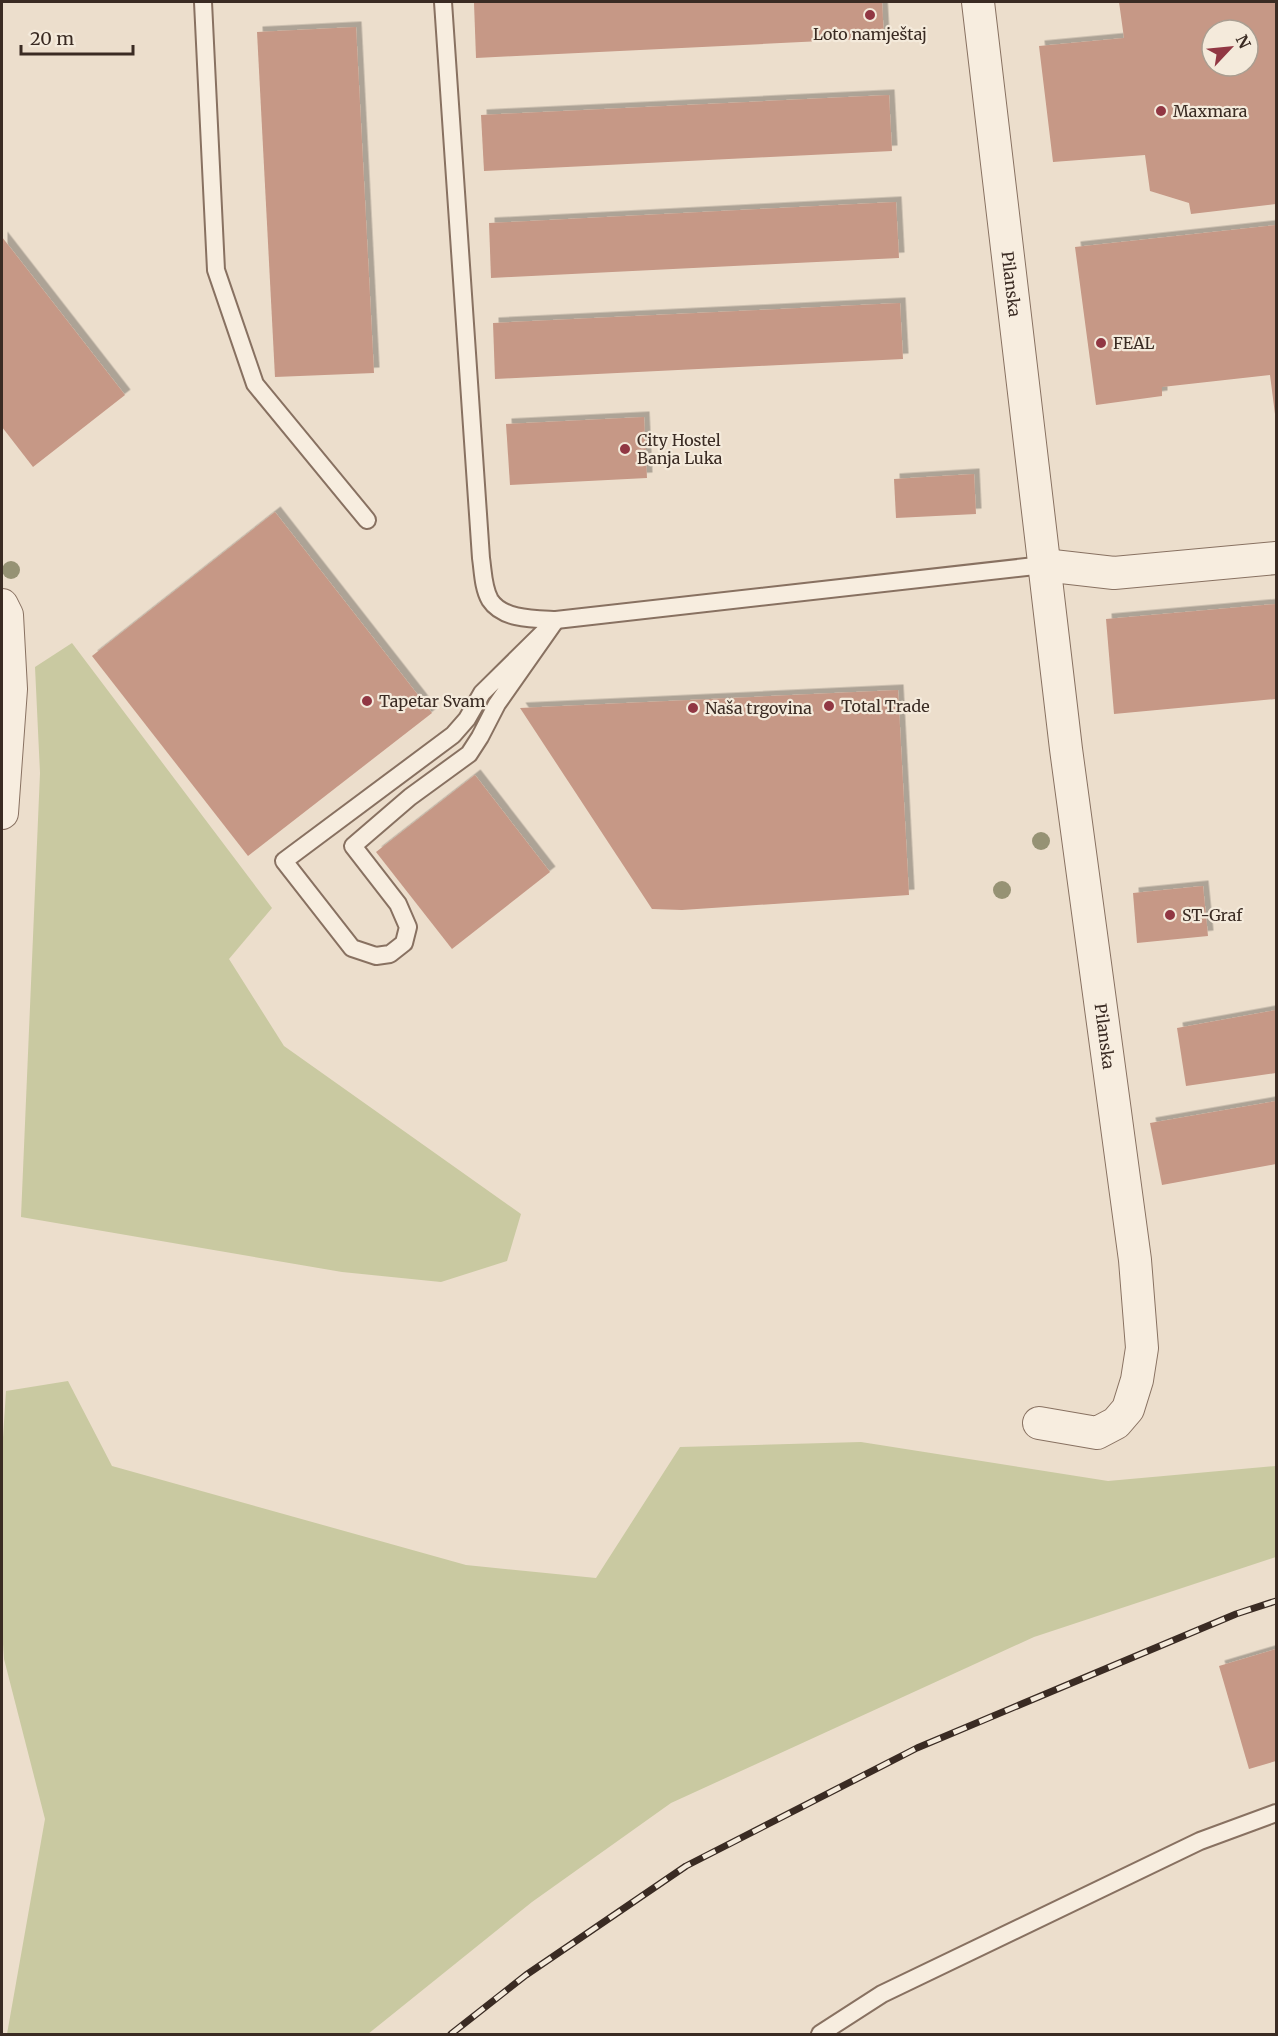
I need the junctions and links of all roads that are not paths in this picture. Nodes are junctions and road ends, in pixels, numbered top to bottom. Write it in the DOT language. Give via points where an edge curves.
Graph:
graph roads {
  1 [pos="203,2"];
  2 [pos="443,2"];
  3 [pos="978,2"];
  4 [pos="367,520"];
  5 [pos="1276,558"];
  6 [pos="1044,565"];
  7 [pos="2,605"];
  8 [pos="556,620"];
  9 [pos="2,813"];
  10 [pos="1039,1423"];
  11 [pos="1276,1813"];
  12 [pos="820,2034"];
  1 -- 4 [label="lane" via="216,270 255,384"];
  2 -- 8 [label="lane" via="484,582 490,600 501,610 524,618"];
  3 -- 6 [label="street, Pilanska"];
  5 -- 6 [label="street" via="1114,573"];
  6 -- 8 [label="lane"];
  6 -- 10 [label="street, Pilanska" via="1135,1260 1142,1348 1128,1409 1116,1423 1097,1433"];
  7 -- 9 [label="street" via="7,615 11,689"];
  8 -- 8 [label="lane" via="482,693 453,735 284,861 352,948 376,956 390,954 404,943 408,927 399,904 353,846 469,753 497,704"];
  11 -- 12 [label="lane" via="1200,1841 893,1989"];
}
